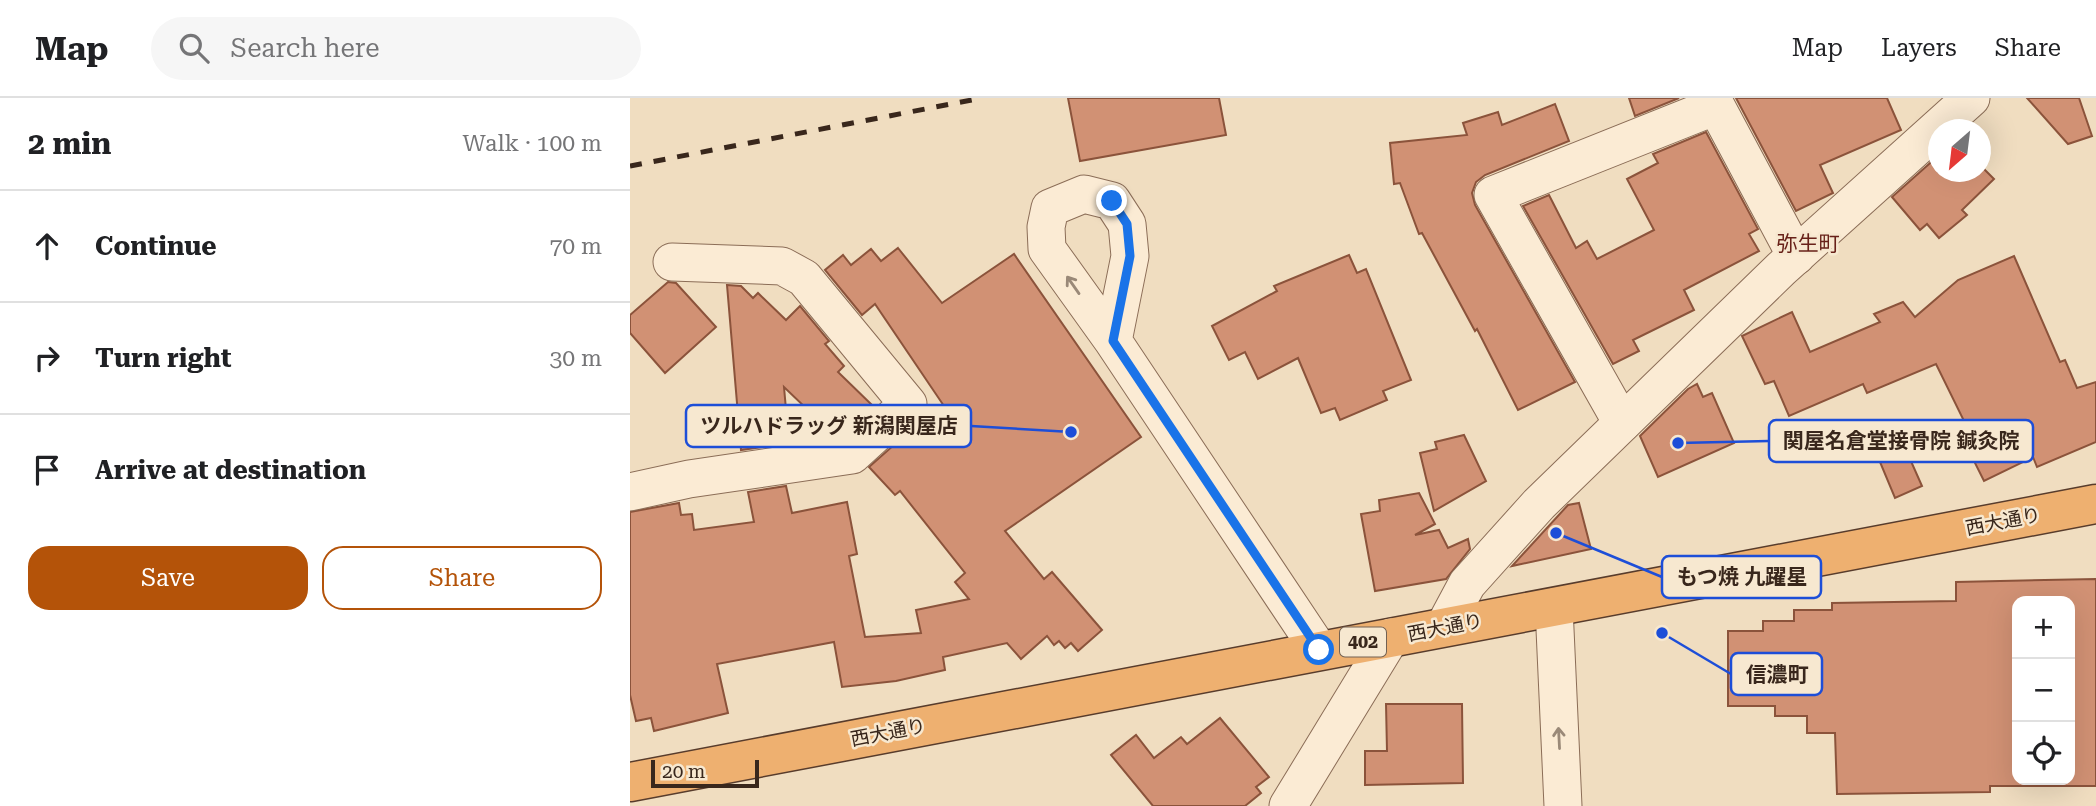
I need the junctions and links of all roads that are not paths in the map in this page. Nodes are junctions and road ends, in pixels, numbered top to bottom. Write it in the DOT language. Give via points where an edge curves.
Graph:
graph roads {
  1 [pos="1972,98"];
  2 [pos="1796,256"];
  3 [pos="672,262"];
  4 [pos="1113,341"];
  5 [pos="1622,423"];
  6 [pos="630,492"];
  7 [pos="2096,504"];
  8 [pos="1553,607"];
  9 [pos="1444,627"];
  10 [pos="1391,637"];
  11 [pos="1319,650"];
  12 [pos="1321,751"];
  13 [pos="630,782"];
  14 [pos="1288,806"];
  15 [pos="1322,806"];
  16 [pos="1563,806"];
  1 -- 2 [label="street"];
  2 -- 5 [label="street"];
  2 -- 5 [label="street" via="1716,106 1493,195"];
  3 -- 6 [label="street" via="782,266 804,278 908,404 852,456"];
  4 -- 11 [label="street"];
  5 -- 9 [label="street" via="1539,504 1467,584"];
  7 -- 8 [label="highway, 西大通り / 402"];
  8 -- 9 [label="highway, 西大通り / 402"];
  16 -- 8 [label="street, one-way"];
  9 -- 10 [label="highway, 西大通り / 402"];
  10 -- 11 [label="highway, 西大通り / 402"];
  10 -- 12 [label="street"];
  11 -- 13 [label="highway, 西大通り / 402"];
  12 -- 14 [label="street"];
  12 -- 15 [label="street"];
}
